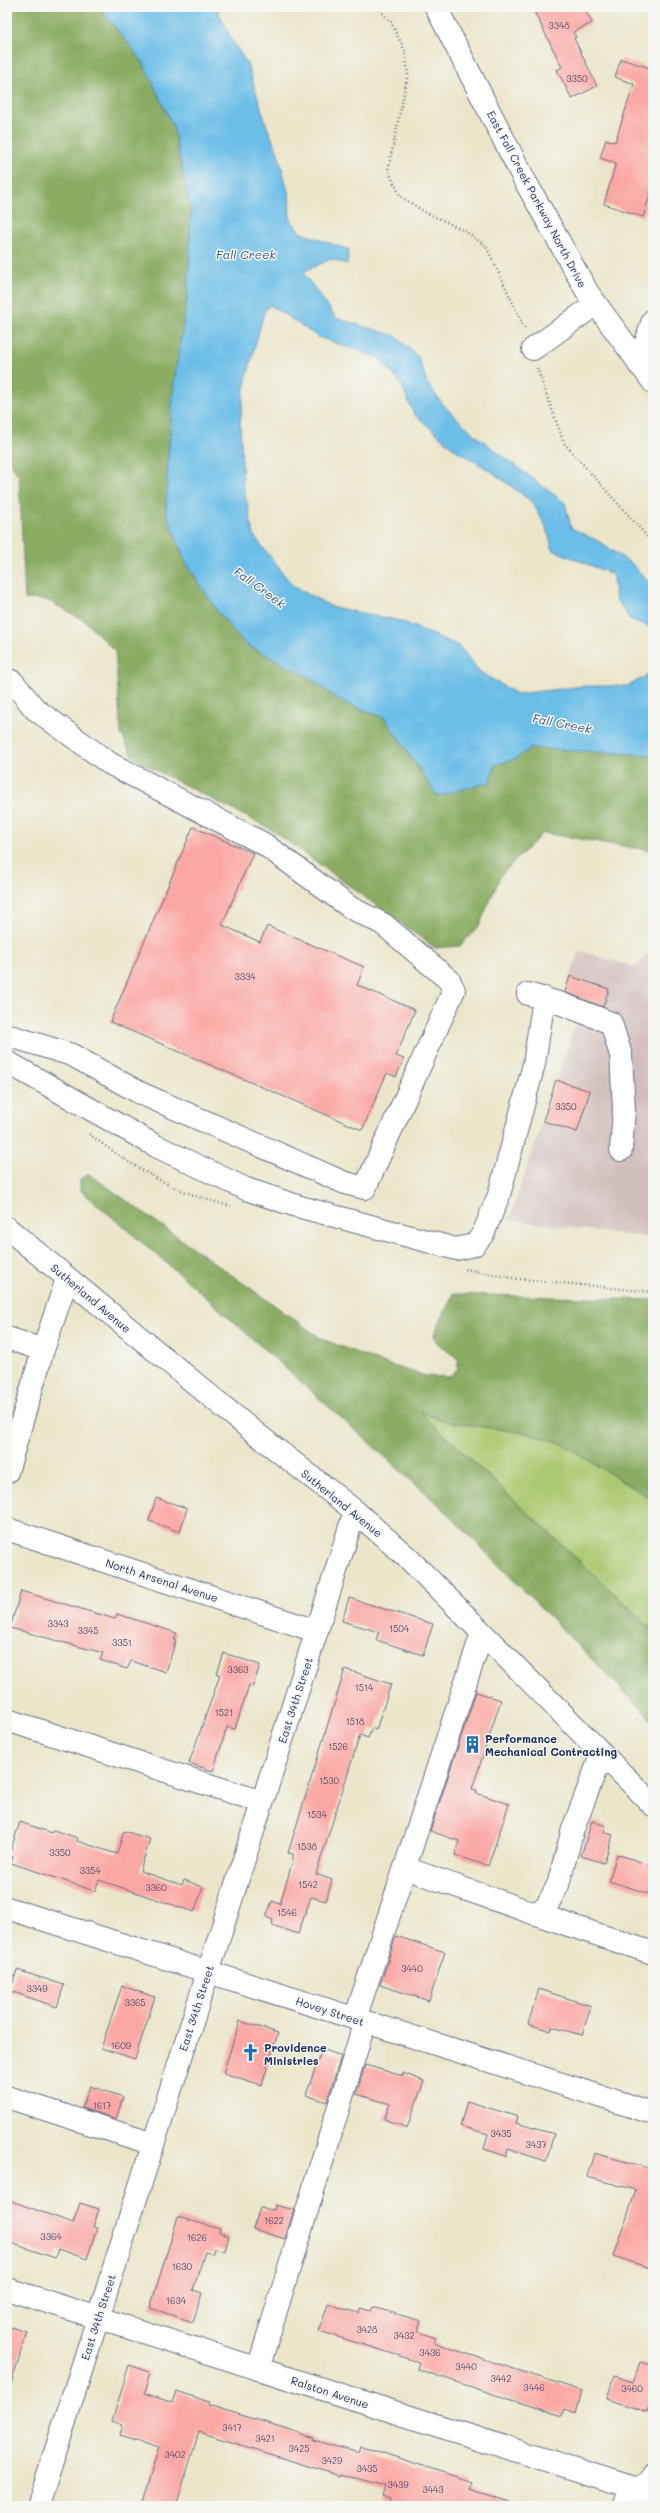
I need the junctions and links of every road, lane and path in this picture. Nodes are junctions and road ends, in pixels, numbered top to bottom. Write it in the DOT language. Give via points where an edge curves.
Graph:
graph roads {
  1 [pos="378,7"];
  2 [pos="436,7"];
  3 [pos="596,304"];
  4 [pos="653,320"];
  5 [pos="533,349"];
  6 [pos="639,366"];
  7 [pos="653,382"];
  8 [pos="653,543"];
  9 [pos="7,679"];
  10 [pos="7,1035"];
  11 [pos="7,1062"];
  12 [pos="621,1150"];
  13 [pos="7,1228"];
  14 [pos="68,1279"];
  15 [pos="585,1285"];
  16 [pos="653,1292"];
  17 [pos="7,1338"];
  18 [pos="43,1350"];
  19 [pos="7,1472"];
  20 [pos="354,1511"];
  21 [pos="7,1528"];
  22 [pos="316,1631"];
  23 [pos="482,1633"];
  24 [pos="7,1720"];
  25 [pos="602,1753"];
  26 [pos="262,1802"];
  27 [pos="653,1805"];
  28 [pos="405,1868"];
  29 [pos="7,1908"];
  30 [pos="533,1913"];
  31 [pos="653,1953"];
  32 [pos="208,1972"];
  33 [pos="360,2020"];
  34 [pos="7,2097"];
  35 [pos="653,2113"];
  36 [pos="153,2144"];
  37 [pos="7,2289"];
  38 [pos="98,2319"];
  39 [pos="258,2369"];
  40 [pos="653,2475"];
  41 [pos="645,2491"];
  42 [pos="38,2506"];
  43 [pos="623,2506"];
  1 -- 5 [label="path" via="391,22 405,50 408,74 388,170 400,196 423,211 465,231 486,246"];
  2 -- 3 [label="street, East Fall Creek Parkway North Drive" via="525,181"];
  3 -- 5 [label="street"];
  3 -- 6 [label="street, East Fall Creek Parkway North Drive"];
  4 -- 6 [label="street"];
  5 -- 8 [label="path" via="538,375 564,443"];
  6 -- 7 [label="street, East Fall Creek Parkway North Drive"];
  9 -- 10 [label="street" via="13,682 34,709 109,763 264,844 351,908 383,924 449,980 454,990 365,1188 345,1183 140,1093 72,1054"];
  11 -- 12 [label="street" via="156,1146 246,1190 456,1249 474,1245 484,1234 499,1195 534,1064 536,996 611,1023 621,1055 624,1110"];
  13 -- 14 [label="street, Sutherland Avenue"];
  14 -- 18 [label="street"];
  14 -- 20 [label="street, Sutherland Avenue"];
  15 -- 16 [label="path"];
  17 -- 18 [label="street"];
  18 -- 19 [label="street"];
  20 -- 22 [label="street, East 34th Street"];
  20 -- 23 [label="street, Sutherland Avenue" via="409,1559"];
  21 -- 22 [label="street, North Arsenal Avenue"];
  22 -- 26 [label="street, East 34th Street"];
  23 -- 25 [label="street, Sutherland Avenue"];
  23 -- 28 [label="street"];
  24 -- 26 [label="street"];
  25 -- 27 [label="street, Sutherland Avenue"];
  25 -- 30 [label="street" via="573,1829 553,1898 545,1909"];
  26 -- 32 [label="street, East 34th Street"];
  28 -- 30 [label="street"];
  28 -- 33 [label="street"];
  29 -- 32 [label="street, Hovey Street"];
  30 -- 31 [label="street"];
  32 -- 33 [label="street, Hovey Street"];
  32 -- 36 [label="street, East 34th Street"];
  33 -- 35 [label="street, Hovey Street"];
  33 -- 39 [label="street"];
  34 -- 36 [label="street"];
  36 -- 38 [label="street, East 34th Street"];
  37 -- 38 [label="street, Ralston Avenue"];
  38 -- 39 [label="street, Ralston Avenue"];
  38 -- 42 [label="street, East 34th Street"];
  39 -- 41 [label="street, Ralston Avenue"];
  40 -- 41 [label="street"];
  41 -- 43 [label="street" via="627,2495"];
}
